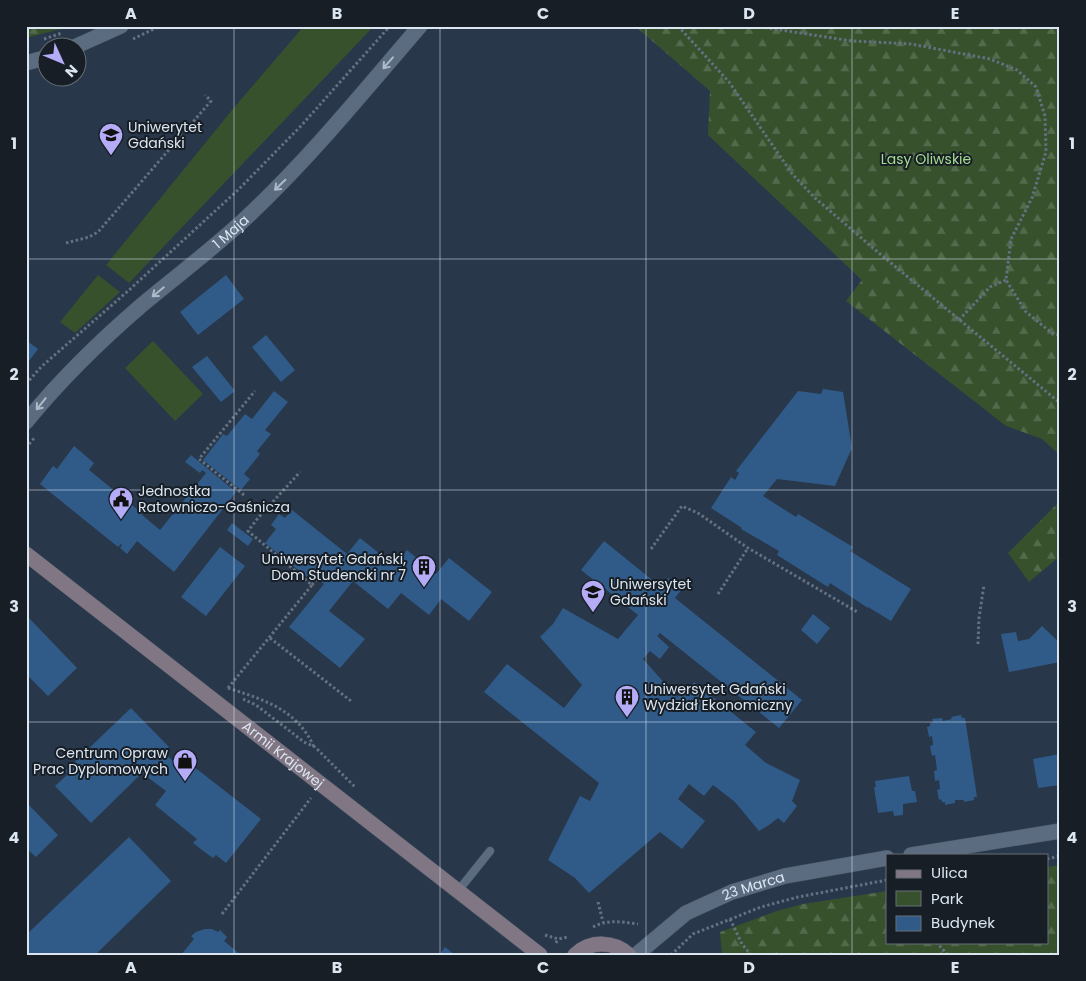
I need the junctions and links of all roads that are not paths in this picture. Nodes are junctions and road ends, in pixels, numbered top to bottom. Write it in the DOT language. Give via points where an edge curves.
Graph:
graph roads {
  1 [pos="120,26"];
  2 [pos="420,26"];
  3 [pos="88,41"];
  4 [pos="26,422"];
  5 [pos="26,554"];
  6 [pos="1060,831"];
  7 [pos="490,851"];
  8 [pos="917,854"];
  9 [pos="886,858"];
  10 [pos="458,891"];
  11 [pos="540,955"];
  12 [pos="575,955"];
  13 [pos="630,955"];
  14 [pos="636,955"];
  1 -- 3 [label="street"];
  2 -- 4 [label="street, 1 Maja, one-way" via="291,174 234,229 106,337"];
  5 -- 10 [label="street, Armii Krajowej"];
  6 -- 8 [label="street"];
  7 -- 10 [label="lane"];
  9 -- 14 [label="street, 23 Marca" via="785,876 732,892 686,913"];
  10 -- 11 [label="street, Armii Krajowej"];
  12 -- 13 [label="street" via="590,945 602,943"];
}
